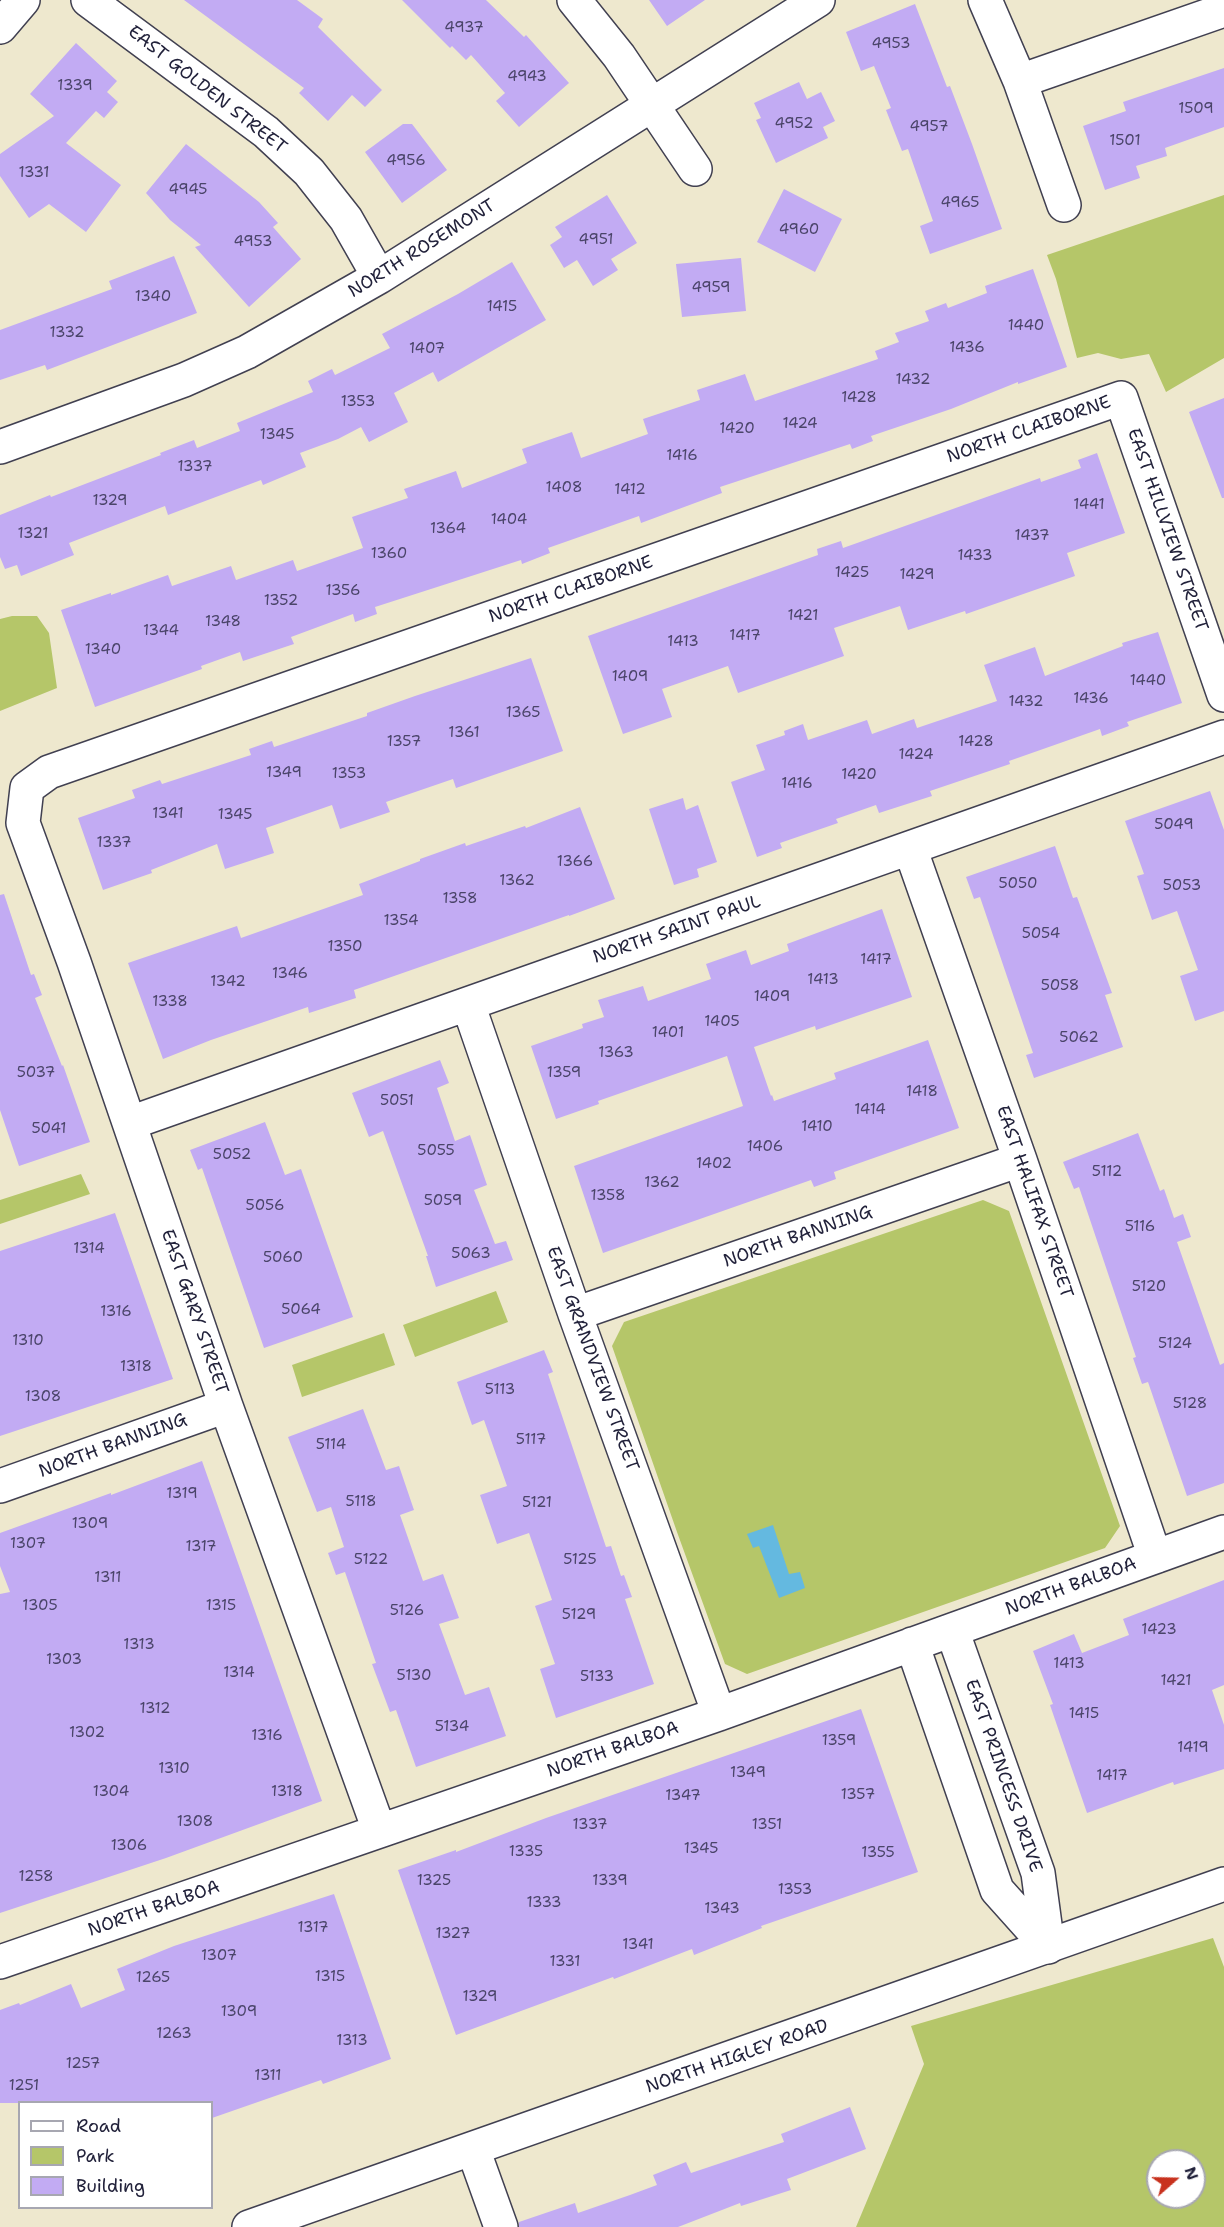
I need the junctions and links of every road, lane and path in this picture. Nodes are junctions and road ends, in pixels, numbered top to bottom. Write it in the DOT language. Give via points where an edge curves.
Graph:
graph roads {
  1 [pos="23,0"];
  2 [pos="88,0"];
  3 [pos="574,0"];
  4 [pos="818,0"];
  5 [pos="985,0"];
  6 [pos="1224,10"];
  7 [pos="0,27"];
  8 [pos="1020,81"];
  9 [pos="651,103"];
  10 [pos="695,170"];
  11 [pos="1064,205"];
  12 [pos="379,277"];
  13 [pos="1121,398"];
  14 [pos="0,447"];
  15 [pos="1224,696"];
  16 [pos="1224,737"];
  17 [pos="25,791"];
  18 [pos="910,848"];
  19 [pos="468,1004"];
  20 [pos="130,1123"];
  21 [pos="1020,1160"];
  22 [pos="575,1314"];
  23 [pos="226,1406"];
  24 [pos="0,1486"];
  25 [pos="1224,1532"];
  26 [pos="1155,1557"];
  27 [pos="952,1630"];
  28 [pos="912,1644"];
  29 [pos="719,1714"];
  30 [pos="379,1830"];
  31 [pos="1224,1884"];
  32 [pos="1048,1947"];
  33 [pos="0,1962"];
  34 [pos="473,2150"];
  35 [pos="249,2227"];
  36 [pos="501,2227"];
  1 -- 7 [label="street"];
  2 -- 12 [label="street, EAST GOLDEN STREET" via="266,132 309,172 346,219"];
  3 -- 9 [label="street"];
  4 -- 9 [label="street, NORTH ROSEMONT"];
  5 -- 8 [label="street"];
  6 -- 8 [label="street"];
  8 -- 11 [label="street"];
  9 -- 10 [label="street"];
  9 -- 12 [label="street, NORTH ROSEMONT"];
  12 -- 14 [label="street, NORTH ROSEMONT" via="247,352 184,380"];
  13 -- 15 [label="street, EAST HILLVIEW STREET"];
  13 -- 17 [label="street, NORTH CLAIBORNE" via="49,772"];
  16 -- 18 [label="street, NORTH SAINT PAUL"];
  17 -- 20 [label="street, EAST GARY STREET" via="23,823"];
  18 -- 19 [label="street, NORTH SAINT PAUL"];
  18 -- 21 [label="street, EAST HALIFAX STREET"];
  19 -- 20 [label="street, NORTH SAINT PAUL"];
  19 -- 22 [label="street, EAST GRANDVIEW STREET"];
  20 -- 23 [label="street, EAST GARY STREET"];
  21 -- 22 [label="street, NORTH BANNING"];
  21 -- 26 [label="street, EAST HALIFAX STREET"];
  22 -- 29 [label="street, EAST GRANDVIEW STREET"];
  23 -- 24 [label="street, NORTH BANNING"];
  23 -- 30 [label="street, EAST GARY STREET"];
  25 -- 26 [label="street, NORTH BALBOA"];
  26 -- 27 [label="street, NORTH BALBOA"];
  27 -- 28 [label="street, NORTH BALBOA"];
  27 -- 32 [label="street, EAST PRINCESS DRIVE" via="1038,1873"];
  28 -- 29 [label="street, NORTH BALBOA"];
  28 -- 32 [label="street" via="997,1890"];
  29 -- 30 [label="street, NORTH BALBOA"];
  30 -- 33 [label="street, NORTH BALBOA"];
  31 -- 32 [label="street, NORTH HIGLEY ROAD"];
  32 -- 34 [label="street, NORTH HIGLEY ROAD"];
  34 -- 35 [label="street, NORTH HIGLEY ROAD"];
  34 -- 36 [label="street"];
}
